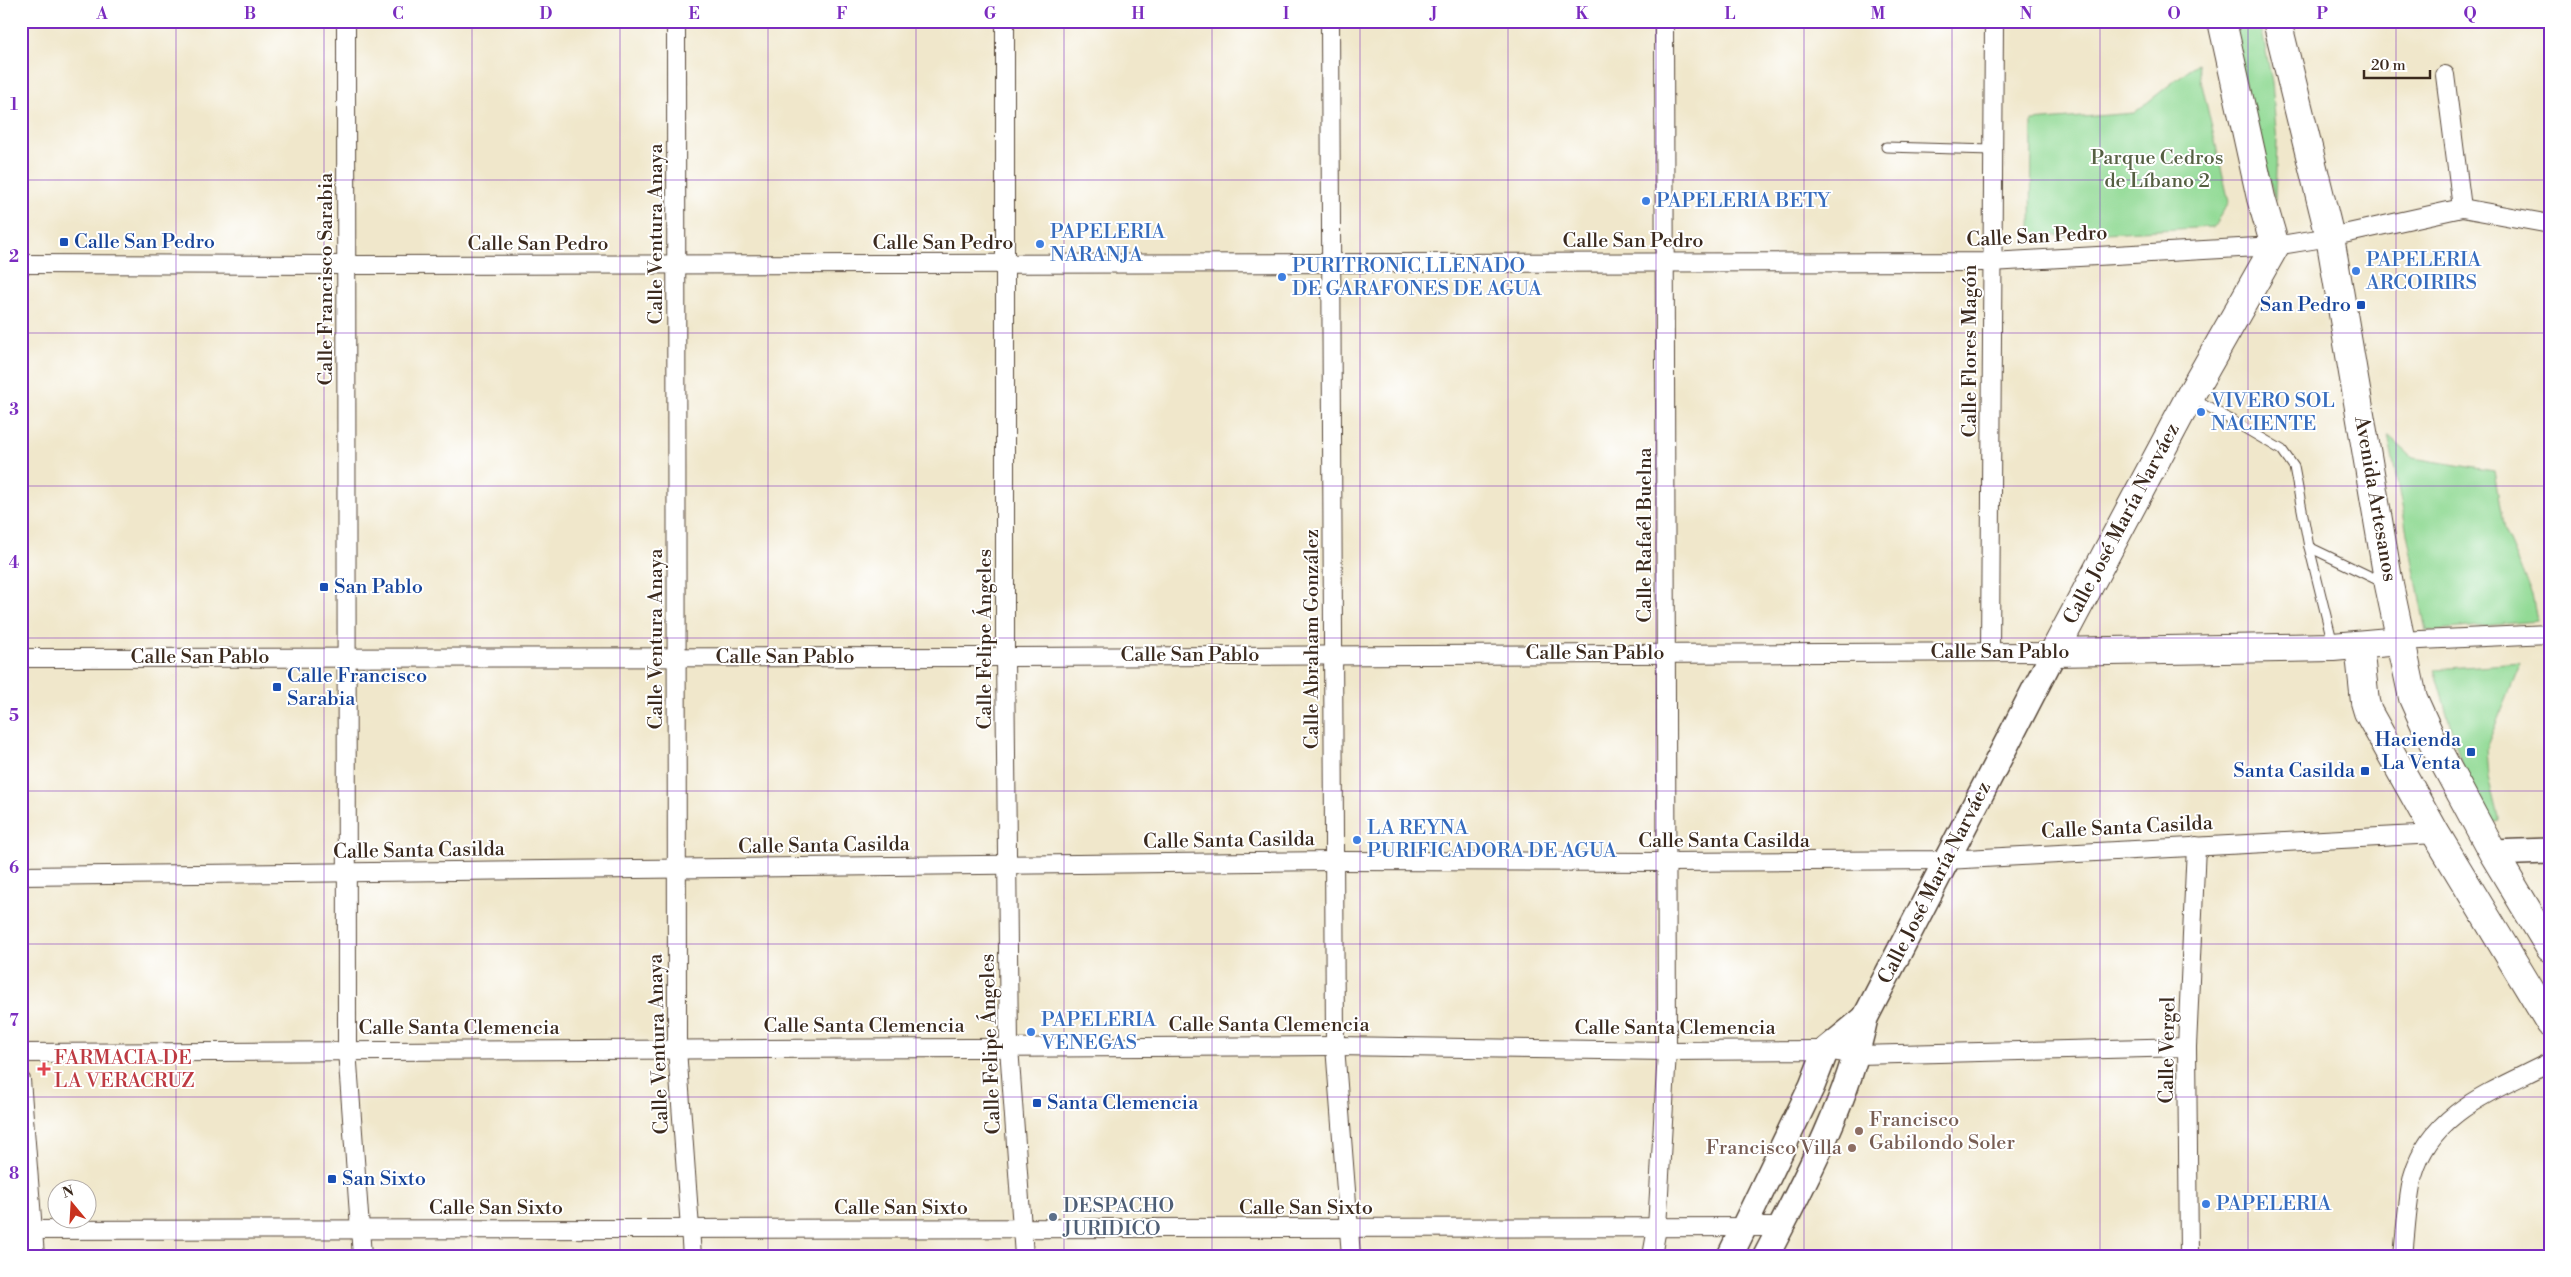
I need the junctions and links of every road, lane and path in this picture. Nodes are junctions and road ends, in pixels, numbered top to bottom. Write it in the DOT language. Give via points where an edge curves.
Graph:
graph roads {
  1 [pos="346,21"];
  2 [pos="676,21"];
  3 [pos="1005,21"];
  4 [pos="1330,21"];
  5 [pos="1664,21"];
  6 [pos="1994,21"];
  7 [pos="2222,21"];
  8 [pos="2277,21"];
  9 [pos="2445,74"];
  10 [pos="1886,147"];
  11 [pos="1992,150"];
  12 [pos="2462,208"];
  13 [pos="2550,224"];
  14 [pos="2330,237"];
  15 [pos="2275,246"];
  16 [pos="1991,262"];
  17 [pos="1331,263"];
  18 [pos="1665,263"];
  19 [pos="21,264"];
  20 [pos="1006,264"];
  21 [pos="678,265"];
  22 [pos="348,266"];
  23 [pos="2190,396"];
  24 [pos="2309,547"];
  25 [pos="2389,585"];
  26 [pos="2550,634"];
  27 [pos="2400,641"];
  28 [pos="2346,646"];
  29 [pos="1667,652"];
  30 [pos="1990,652"];
  31 [pos="2054,652"];
  32 [pos="1334,654"];
  33 [pos="347,657"];
  34 [pos="677,657"];
  35 [pos="1005,657"];
  36 [pos="21,658"];
  37 [pos="2436,834"];
  38 [pos="2196,846"];
  39 [pos="2550,851"];
  40 [pos="2493,853"];
  41 [pos="1946,860"];
  42 [pos="1334,861"];
  43 [pos="1666,862"];
  44 [pos="1008,865"];
  45 [pos="677,869"];
  46 [pos="347,873"];
  47 [pos="21,876"];
  48 [pos="2550,948"];
  49 [pos="1865,1018"];
  50 [pos="2550,1023"];
  51 [pos="1335,1046"];
  52 [pos="1009,1047"];
  53 [pos="2187,1047"];
  54 [pos="677,1048"];
  55 [pos="346,1050"];
  56 [pos="1666,1050"];
  57 [pos="1826,1050"];
  58 [pos="21,1053"];
  59 [pos="1858,1055"];
  60 [pos="2550,1062"];
  61 [pos="21,1080"];
  62 [pos="1745,1227"];
  63 [pos="1781,1227"];
  64 [pos="1656,1228"];
  65 [pos="690,1229"];
  66 [pos="1022,1229"];
  67 [pos="1349,1229"];
  68 [pos="27,1230"];
  69 [pos="360,1230"];
  70 [pos="34,1256"];
  71 [pos="362,1256"];
  72 [pos="692,1256"];
  73 [pos="1024,1256"];
  74 [pos="1351,1256"];
  75 [pos="1652,1256"];
  76 [pos="1730,1256"];
  77 [pos="1766,1256"];
  78 [pos="2189,1256"];
  79 [pos="2403,1256"];
  1 -- 22 [label="street, Calle Francisco Sarabia"];
  2 -- 21 [label="street, Calle Ventura Anaya"];
  3 -- 20 [label="street, Calle Felipe Ángeles"];
  4 -- 17 [label="street, Calle Abraham González"];
  5 -- 18 [label="street, Calle Rafaél Buelna"];
  6 -- 11 [label="street, Calle Flores Magón"];
  7 -- 15 [label="main road"];
  8 -- 14 [label="main road, Avenida Artesanos"];
  9 -- 12 [label="street"];
  10 -- 11 [label="lane"];
  11 -- 16 [label="street, Calle Flores Magón"];
  12 -- 13 [label="street, Calle San Pedro"];
  12 -- 14 [label="street, Calle San Pedro"];
  14 -- 15 [label="street, Calle San Pedro"];
  14 -- 25 [label="main road, Avenida Artesanos"];
  15 -- 16 [label="street, Calle San Pedro"];
  15 -- 23 [label="main road, Calle José María Narváez"];
  16 -- 18 [label="street, Calle San Pedro"];
  16 -- 30 [label="street, Calle Flores Magón"];
  17 -- 18 [label="street, Calle San Pedro"];
  17 -- 20 [label="street, Calle San Pedro"];
  17 -- 32 [label="street, Calle Abraham González"];
  18 -- 29 [label="street, Calle Rafaél Buelna"];
  19 -- 22 [label="street, Calle San Pedro"];
  20 -- 21 [label="street, Calle San Pedro"];
  20 -- 35 [label="street, Calle Felipe Ángeles"];
  21 -- 22 [label="street, Calle San Pedro"];
  21 -- 34 [label="street, Calle Ventura Anaya"];
  22 -- 33 [label="street, Calle Francisco Sarabia"];
  23 -- 24 [label="lane" via="2282,450 2294,467"];
  23 -- 31 [label="main road, Calle José María Narváez"];
  24 -- 25 [label="lane"];
  24 -- 28 [label="lane"];
  25 -- 27 [label="main road, Avenida Artesanos"];
  26 -- 27 [label="street"];
  27 -- 28 [label="main road, Calle San Pablo"];
  27 -- 40 [label="main road, Avenida Artesanos" via="2420,715"];
  28 -- 31 [label="main road, Calle San Pablo"];
  28 -- 37 [label="main road" via="2368,712"];
  29 -- 30 [label="street, Calle San Pablo"];
  29 -- 32 [label="street, Calle San Pablo"];
  29 -- 43 [label="street, Calle Rafaél Buelna"];
  30 -- 31 [label="street, Calle San Pablo"];
  31 -- 41 [label="street, Calle José María Narváez"];
  32 -- 35 [label="street, Calle San Pablo"];
  32 -- 42 [label="street, Calle Abraham González"];
  33 -- 34 [label="street, Calle San Pablo"];
  33 -- 36 [label="street, Calle San Pablo"];
  33 -- 46 [label="street, Calle Francisco Sarabia"];
  34 -- 35 [label="street, Calle San Pablo"];
  34 -- 45 [label="street, Calle Ventura Anaya"];
  35 -- 44 [label="street, Calle Felipe Ángeles"];
  37 -- 38 [label="street, Calle Santa Casilda"];
  37 -- 50 [label="main road"];
  38 -- 41 [label="street, Calle Santa Casilda"];
  38 -- 53 [label="street, Calle Vergel"];
  39 -- 40 [label="street"];
  40 -- 48 [label="main road, Avenida Artesanos"];
  41 -- 43 [label="street, Calle Santa Casilda"];
  41 -- 49 [label="street, Calle José María Narváez"];
  42 -- 43 [label="street, Calle Santa Casilda"];
  42 -- 44 [label="street, Calle Santa Casilda"];
  42 -- 51 [label="street, Calle Abraham González"];
  43 -- 56 [label="street, Calle Rafaél Buelna"];
  44 -- 45 [label="street, Calle Santa Casilda"];
  44 -- 52 [label="street, Calle Felipe Ángeles"];
  45 -- 46 [label="street, Calle Santa Casilda"];
  45 -- 54 [label="street, Calle Ventura Anaya"];
  46 -- 47 [label="street, Calle Santa Casilda"];
  46 -- 55 [label="street, Calle Francisco Sarabia"];
  49 -- 57 [label="street, Calle José María Narváez"];
  49 -- 59 [label="street, Calle José María Narváez"];
  51 -- 52 [label="street, Calle Santa Clemencia"];
  51 -- 56 [label="street, Calle Santa Clemencia"];
  51 -- 67 [label="street, Calle Abraham González"];
  52 -- 54 [label="street, Calle Santa Clemencia"];
  52 -- 66 [label="street, Calle Felipe Ángeles"];
  53 -- 59 [label="street, Calle Santa Clemencia"];
  53 -- 78 [label="street, Calle Vergel"];
  54 -- 55 [label="street, Calle Santa Clemencia"];
  54 -- 65 [label="street, Calle Ventura Anaya"];
  55 -- 58 [label="street, Calle Santa Clemencia"];
  55 -- 69 [label="street, Calle Francisco Sarabia"];
  56 -- 57 [label="street, Calle Santa Clemencia"];
  56 -- 64 [label="street, Calle Rafaél Buelna"];
  57 -- 59 [label="street, Calle Santa Clemencia"];
  57 -- 62 [label="street, Calle José María Narváez"];
  59 -- 63 [label="street, Calle José María Narváez" via="1839,1105"];
  60 -- 79 [label="street" via="2467,1104 2442,1123 2413,1176"];
  61 -- 68 [label="street"];
  62 -- 63 [label="street, Calle San Sixto"];
  62 -- 64 [label="street, Calle San Sixto"];
  62 -- 76 [label="street, Calle José María Narváez"];
  63 -- 77 [label="street, Calle José María Narváez"];
  64 -- 67 [label="street, Calle San Sixto"];
  64 -- 75 [label="street, Calle Rafaél Buelna"];
  65 -- 66 [label="street, Calle San Sixto"];
  65 -- 69 [label="street, Calle San Sixto"];
  65 -- 72 [label="street, Calle Ventura Anaya"];
  66 -- 67 [label="street, Calle San Sixto"];
  66 -- 73 [label="street, Calle Felipe Ángeles"];
  67 -- 74 [label="street, Calle Abraham González"];
  68 -- 69 [label="street, Calle San Sixto"];
  68 -- 70 [label="street"];
  69 -- 71 [label="street, Calle Francisco Sarabia"];
}
